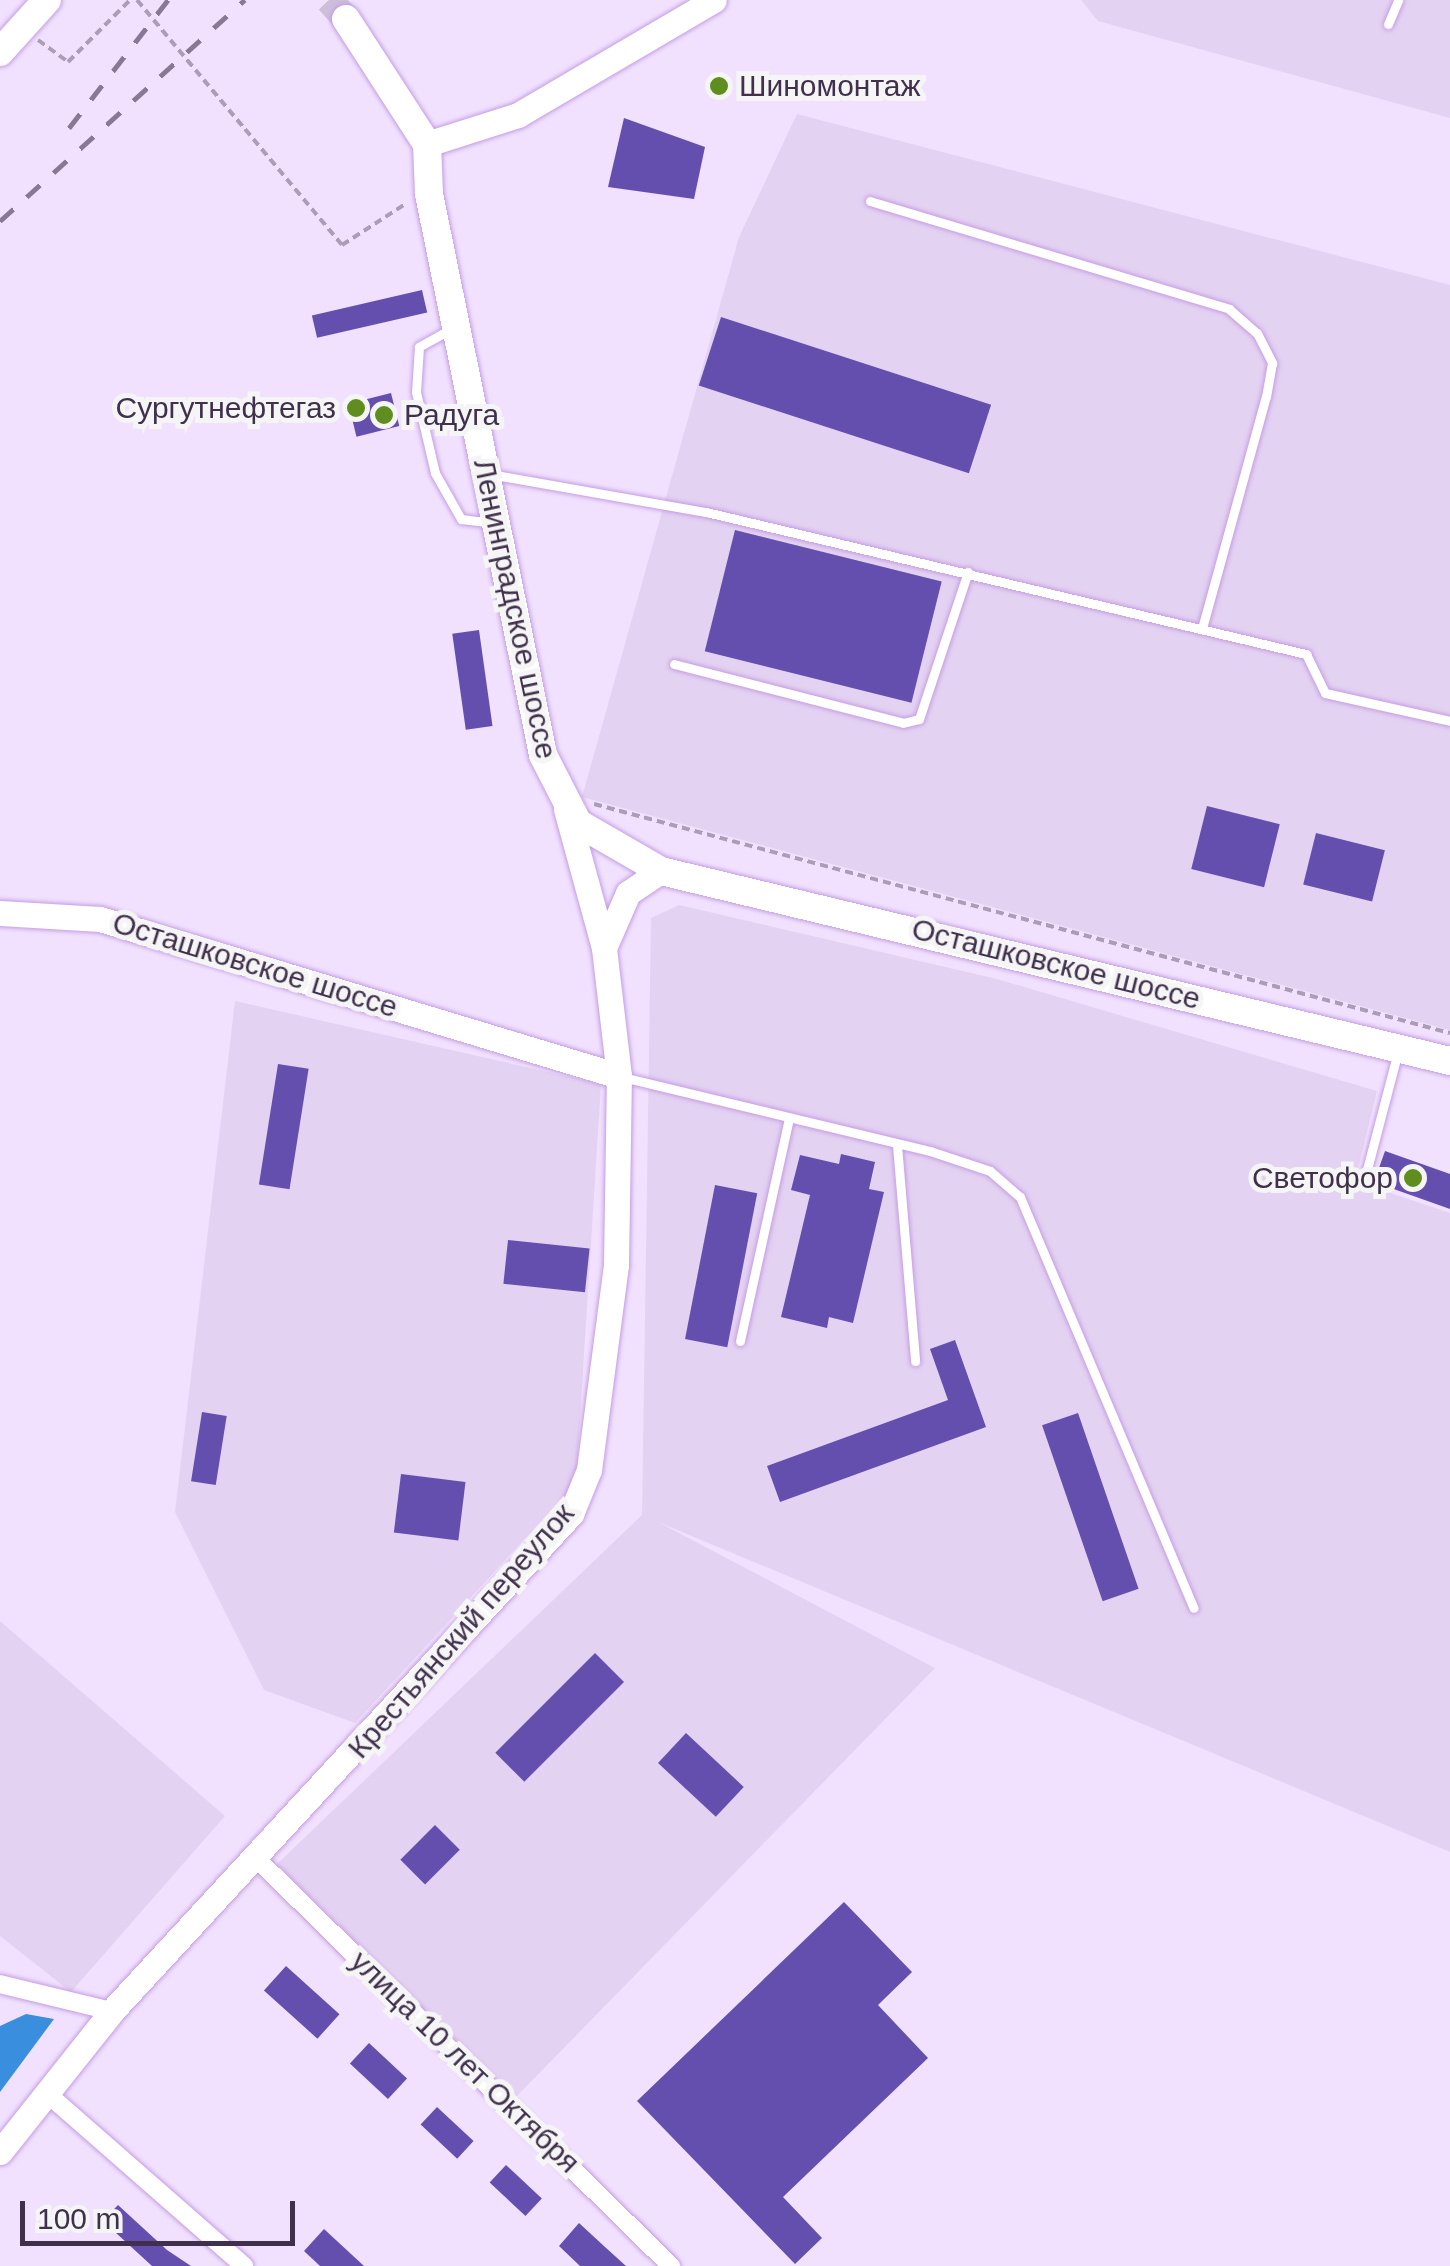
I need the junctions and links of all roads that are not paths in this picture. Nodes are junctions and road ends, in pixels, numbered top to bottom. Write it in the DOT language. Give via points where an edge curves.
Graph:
graph roads {
  1 [pos="47,0"];
  2 [pos="714,0"];
  3 [pos="1398,0"];
  4 [pos="346,19"];
  5 [pos="1388,24"];
  6 [pos="0,52"];
  7 [pos="428,144"];
  8 [pos="870,201"];
  9 [pos="458,325"];
  10 [pos="488,474"];
  11 [pos="498,524"];
  12 [pos="968,572"];
  13 [pos="1202,628"];
  14 [pos="674,664"];
  15 [pos="1450,721"];
  16 [pos="560,802"];
  17 [pos="661,871"];
  18 [pos="0,913"];
  19 [pos="604,948"];
  20 [pos="1398,1048"];
  21 [pos="1450,1061"];
  22 [pos="620,1076"];
  23 [pos="788,1122"];
  24 [pos="896,1145"];
  25 [pos="1365,1178"];
  26 [pos="740,1341"];
  27 [pos="915,1361"];
  28 [pos="1194,1608"];
  29 [pos="258,1859"];
  30 [pos="0,1984"];
  31 [pos="112,2011"];
  32 [pos="50,2096"];
  33 [pos="0,2152"];
  34 [pos="244,2266"];
  35 [pos="672,2266"];
  1 -- 6 [label="main road"];
  2 -- 7 [label="street" via="518,116"];
  3 -- 5 [label="lane"];
  4 -- 7 [label="main road"];
  7 -- 9 [label="main road, Ленинградское шоссе" via="430,194"];
  8 -- 13 [label="lane" via="1229,309 1257,333 1272,363 1266,396"];
  9 -- 10 [label="main road, Ленинградское шоссе"];
  9 -- 11 [label="lane" via="420,347 416,392 435,472 461,519"];
  10 -- 11 [label="main road, Ленинградское шоссе"];
  10 -- 12 [label="lane"];
  11 -- 16 [label="main road, Ленинградское шоссе"];
  12 -- 13 [label="lane"];
  12 -- 14 [label="lane" via="918,719 903,723"];
  13 -- 15 [label="lane" via="1306,654 1324,694"];
  16 -- 17 [label="main road" via="613,851"];
  16 -- 19 [label="street, Крестьянский переулок"];
  17 -- 19 [label="street" via="628,893"];
  17 -- 20 [label="main road, Осташковское шоссе"];
  18 -- 22 [label="street, Осташковское шоссе" via="100,919"];
  19 -- 22 [label="street, Крестьянский переулок"];
  20 -- 21 [label="main road, Осташковское шоссе"];
  20 -- 25 [label="lane"];
  22 -- 23 [label="lane"];
  22 -- 29 [label="street, Крестьянский переулок" via="616,1266 589,1470 571,1514"];
  23 -- 24 [label="lane"];
  23 -- 26 [label="lane"];
  24 -- 27 [label="lane"];
  24 -- 28 [label="lane" via="990,1171 1020,1196"];
  29 -- 31 [label="street, Крестьянский переулок"];
  29 -- 35 [label="street, улица 10 лет Октября"];
  30 -- 31 [label="street"];
  31 -- 32 [label="street, Крестьянский переулок"];
  32 -- 33 [label="street, Крестьянский переулок"];
  32 -- 34 [label="street"];
}
